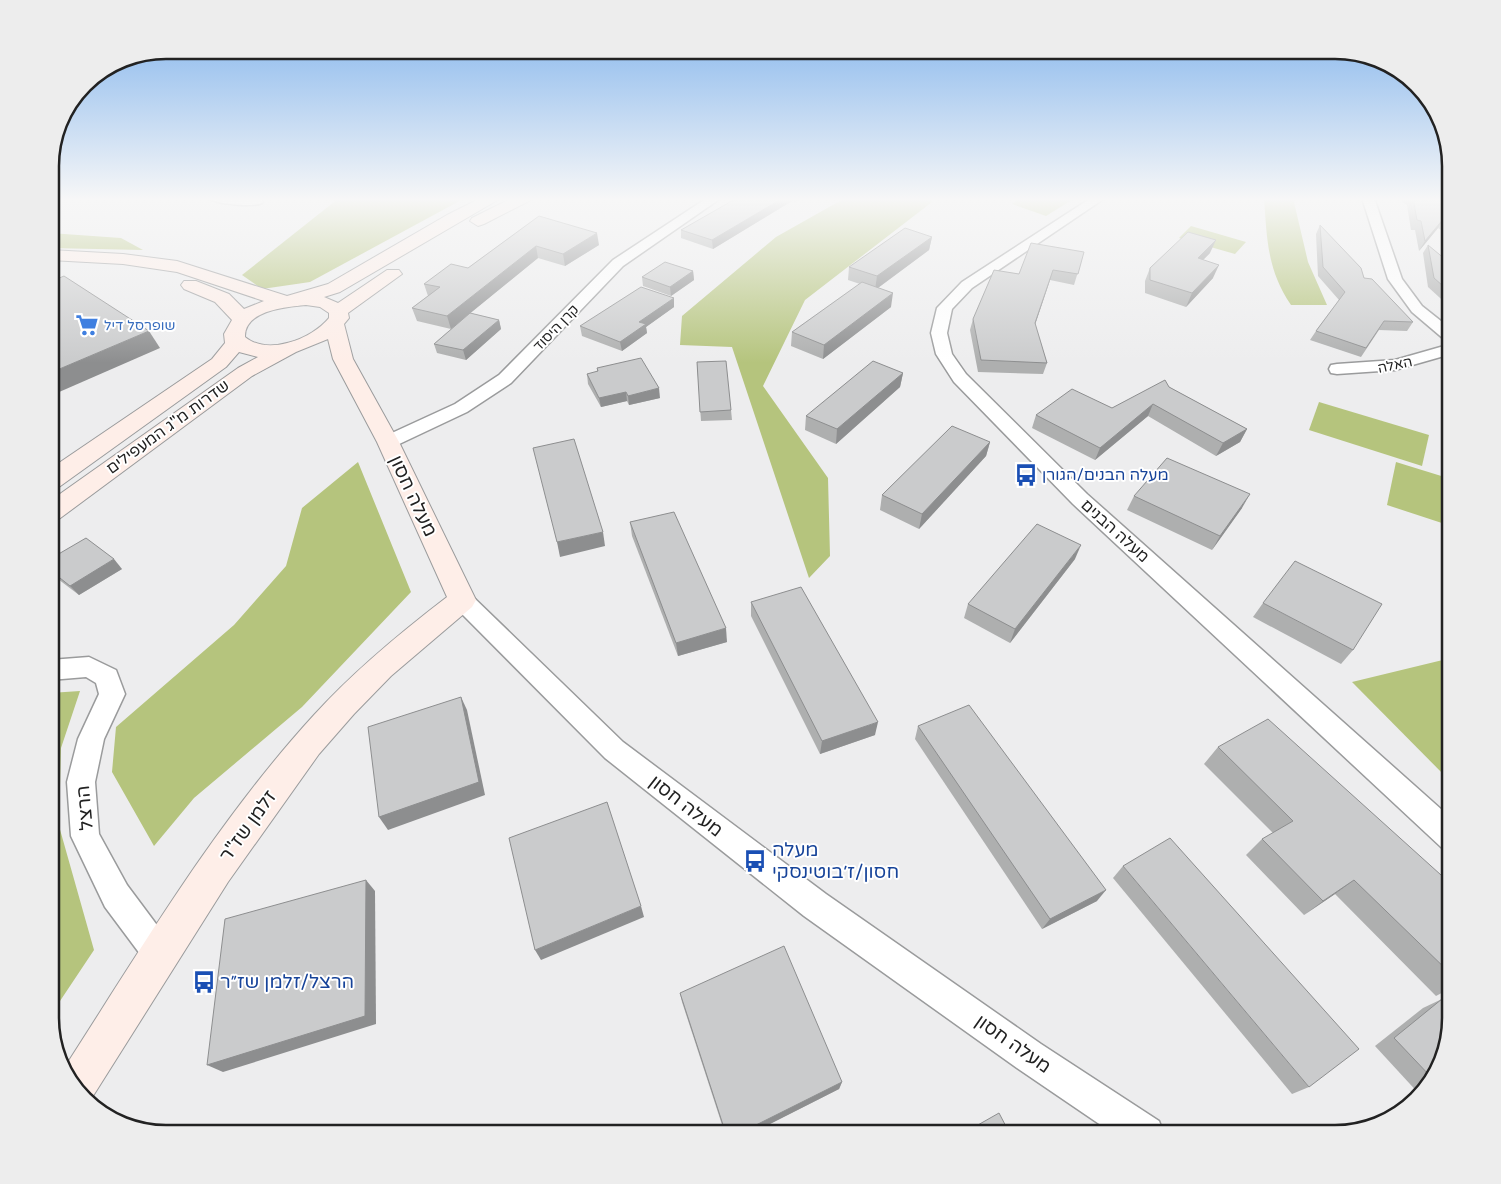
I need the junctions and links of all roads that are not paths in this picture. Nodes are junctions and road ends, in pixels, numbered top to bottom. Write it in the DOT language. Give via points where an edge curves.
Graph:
graph roads {
  1 [pos="393,253"];
  2 [pos="426,253"];
  3 [pos="634,253"];
  4 [pos="1015,253"];
  5 [pos="1386,253"];
  6 [pos="59,255"];
  7 [pos="59,265"];
  8 [pos="290,301"];
  9 [pos="336,318"];
  10 [pos="238,327"];
  11 [pos="1442,330"];
  12 [pos="295,347"];
  13 [pos="1442,352"];
  14 [pos="347,366"];
  15 [pos="1337,369"];
  16 [pos="388,442"];
  17 [pos="59,475"];
  18 [pos="59,506"];
  19 [pos="462,600"];
  20 [pos="59,669"];
  21 [pos="1442,829"];
  22 [pos="160,955"];
  23 [pos="80,1082"];
  24 [pos="1132,1125"];
  1 -- 8 [label="street" via="334,288"];
  2 -- 9 [label="street"];
  3 -- 16 [label="street, קרן היסוד" via="618,264 505,379 461,408"];
  4 -- 21 [label="street, מעלה הבנים" via="967,285 945,308 939,333 944,354 960,378 1080,499"];
  5 -- 11 [label="street" via="1395,279 1416,309"];
  6 -- 8 [label="street" via="155,262"];
  7 -- 10 [label="street" via="118,268 182,282 222,298"];
  8 -- 9 [label="street" via="326,303"];
  8 -- 10 [label="street" via="262,309"];
  9 -- 12 [label="street, שדרות מ\"ג המעפילים" via="327,333"];
  9 -- 14 [label="street, מעלה חסון" via="339,349"];
  10 -- 12 [label="street" via="237,341 244,347 257,350"];
  10 -- 17 [label="street, שדרות מ\"ג המעפילים" via="235,344 219,363"];
  12 -- 14 [label="street" via="331,356"];
  12 -- 18 [label="street, שדרות מ\"ג המעפילים" via="245,372"];
  13 -- 15 [label="street, האלה" via="1372,370"];
  14 -- 16 [label="street, מעלה חסון"];
  16 -- 19 [label="street, מעלה חסון"];
  19 -- 22 [label="street, זלמן שז\"ר" via="374,673 308,744 229,850"];
  19 -- 24 [label="street, מעלה חסון" via="614,750 815,905 1028,1056"];
  20 -- 22 [label="street, הרצל" via="89,667 107,677 112,694 91,739 81,782 86,836 116,896"];
  22 -- 23 [label="street, זלמן שז\"ר"];
}
